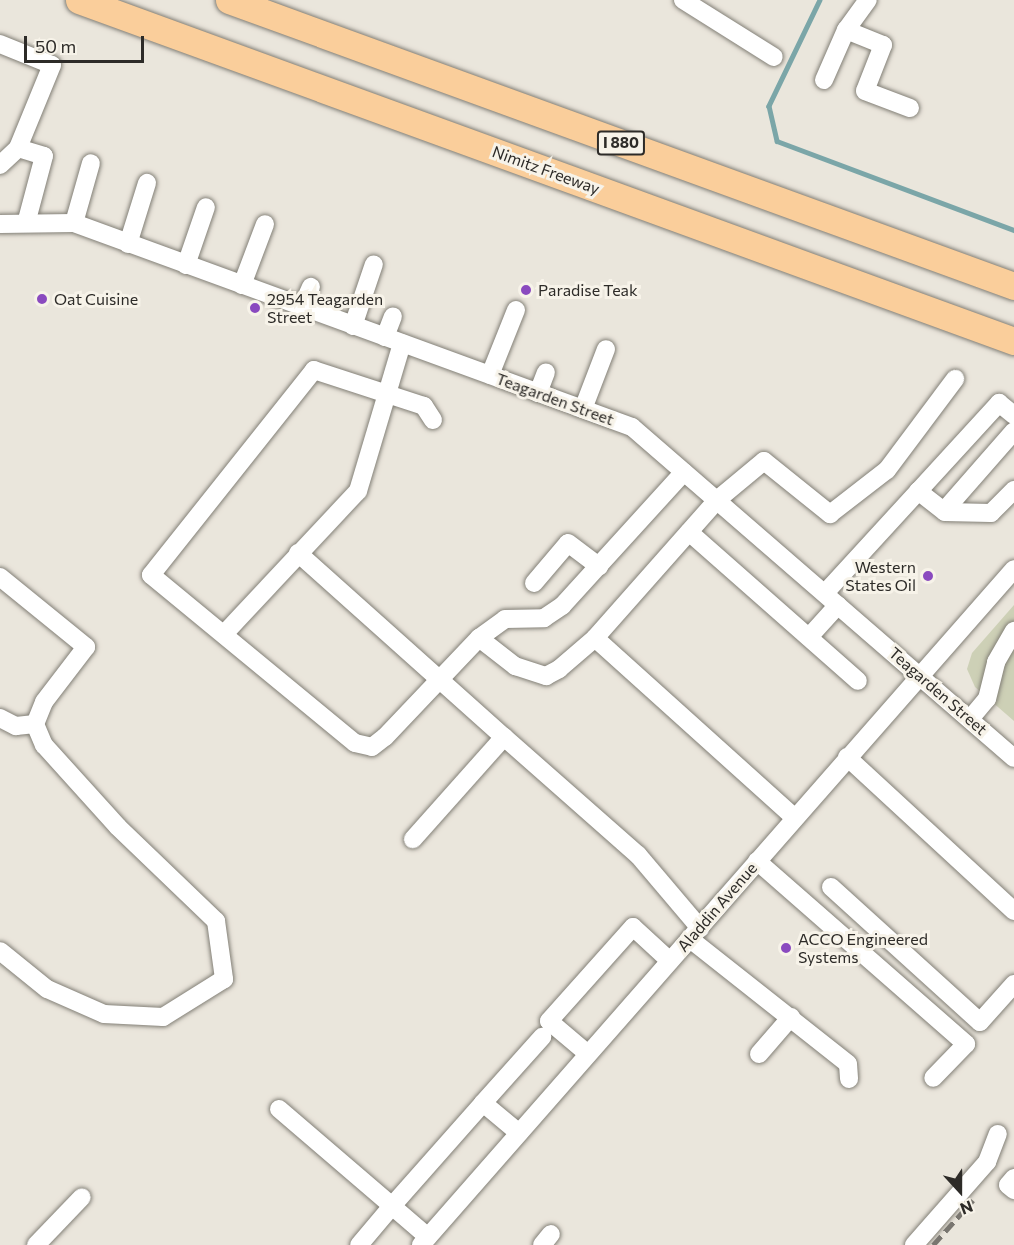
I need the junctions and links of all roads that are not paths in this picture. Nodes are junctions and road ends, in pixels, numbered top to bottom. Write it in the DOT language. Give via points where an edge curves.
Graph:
graph roads {
  1 [pos="79,0"];
  2 [pos="229,0"];
  3 [pos="683,0"];
  4 [pos="868,0"];
  5 [pos="846,30"];
  6 [pos="0,44"];
  7 [pos="774,57"];
  8 [pos="824,80"];
  9 [pos="910,108"];
  10 [pos="18,148"];
  11 [pos="91,163"];
  12 [pos="0,165"];
  13 [pos="147,183"];
  14 [pos="206,207"];
  15 [pos="27,220"];
  16 [pos="0,224"];
  17 [pos="74,224"];
  18 [pos="265,224"];
  19 [pos="128,244"];
  20 [pos="374,264"];
  21 [pos="186,265"];
  22 [pos="242,285"];
  23 [pos="1014,286"];
  24 [pos="311,287"];
  25 [pos="302,307"];
  26 [pos="516,310"];
  27 [pos="393,316"];
  28 [pos="353,326"];
  29 [pos="385,337"];
  30 [pos="1014,341"];
  31 [pos="402,344"];
  32 [pos="606,349"];
  33 [pos="546,372"];
  34 [pos="490,375"];
  35 [pos="956,379"];
  36 [pos="385,393"];
  37 [pos="538,393"];
  38 [pos="583,409"];
  39 [pos="1014,415"];
  40 [pos="433,420"];
  41 [pos="1014,430"];
  42 [pos="684,472"];
  43 [pos="1014,490"];
  44 [pos="918,491"];
  45 [pos="717,500"];
  46 [pos="944,511"];
  47 [pos="689,532"];
  48 [pos="298,553"];
  49 [pos="599,566"];
  50 [pos="1014,569"];
  51 [pos="0,577"];
  52 [pos="534,583"];
  53 [pos="831,599"];
  54 [pos="1014,631"];
  55 [pos="224,634"];
  56 [pos="809,637"];
  57 [pos="479,638"];
  58 [pos="595,638"];
  59 [pos="919,675"];
  60 [pos="438,681"];
  61 [pos="858,681"];
  62 [pos="0,718"];
  63 [pos="970,719"];
  64 [pos="35,724"];
  65 [pos="504,737"];
  66 [pos="848,757"];
  67 [pos="1014,758"];
  68 [pos="795,818"];
  69 [pos="412,839"];
  70 [pos="757,861"];
  71 [pos="831,887"];
  72 [pos="1014,911"];
  73 [pos="695,933"];
  74 [pos="0,951"];
  75 [pos="670,962"];
  76 [pos="1014,984"];
  77 [pos="790,1017"];
  78 [pos="542,1037"];
  79 [pos="588,1054"];
  80 [pos="759,1054"];
  81 [pos="933,1078"];
  82 [pos="849,1079"];
  83 [pos="483,1103"];
  84 [pos="279,1108"];
  85 [pos="519,1133"];
  86 [pos="998,1134"];
  87 [pos="1014,1179"];
  88 [pos="1014,1190"];
  89 [pos="82,1197"];
  90 [pos="392,1206"];
  91 [pos="425,1241"];
  92 [pos="36,1245"];
  93 [pos="359,1245"];
  94 [pos="914,1245"];
  1 -- 30 [label="highway, Nimitz Freeway"];
  2 -- 23 [label="highway, I 880"];
  3 -- 7 [label="street"];
  4 -- 5 [label="street"];
  5 -- 8 [label="street"];
  5 -- 9 [label="street" via="883,45 865,91"];
  6 -- 10 [label="street" via="52,64"];
  10 -- 12 [label="street"];
  10 -- 15 [label="street" via="44,156"];
  11 -- 17 [label="street"];
  13 -- 19 [label="street"];
  14 -- 21 [label="street"];
  15 -- 16 [label="street, Teagarden Street"];
  15 -- 17 [label="street, Teagarden Street"];
  17 -- 19 [label="street, Teagarden Street"];
  18 -- 22 [label="street"];
  19 -- 21 [label="street, Teagarden Street"];
  20 -- 28 [label="street"];
  21 -- 22 [label="street, Teagarden Street"];
  22 -- 25 [label="street, Teagarden Street"];
  24 -- 25 [label="street"];
  25 -- 28 [label="street, Teagarden Street"];
  26 -- 34 [label="street"];
  27 -- 29 [label="street"];
  28 -- 29 [label="street, Teagarden Street"];
  29 -- 31 [label="street, Teagarden Street"];
  31 -- 34 [label="street, Teagarden Street"];
  31 -- 36 [label="street"];
  32 -- 38 [label="street"];
  33 -- 37 [label="street"];
  34 -- 37 [label="street, Teagarden Street"];
  35 -- 45 [label="street" via="887,470 830,514 764,461"];
  36 -- 40 [label="street" via="424,406"];
  36 -- 48 [label="street" via="358,491"];
  36 -- 55 [label="street" via="314,370 151,575"];
  37 -- 38 [label="street, Teagarden Street"];
  38 -- 42 [label="street, Teagarden Street" via="632,427"];
  39 -- 44 [label="street" via="999,403"];
  41 -- 46 [label="street"];
  42 -- 45 [label="street, Teagarden Street"];
  42 -- 49 [label="street"];
  43 -- 46 [label="street" via="991,513"];
  44 -- 46 [label="street"];
  44 -- 53 [label="street"];
  45 -- 47 [label="street"];
  45 -- 53 [label="street, Teagarden Street"];
  47 -- 56 [label="street"];
  47 -- 58 [label="street"];
  48 -- 55 [label="street"];
  48 -- 60 [label="street"];
  49 -- 52 [label="street" via="568,543"];
  49 -- 57 [label="street" via="544,618 505,619"];
  50 -- 59 [label="street, Aladdin Avenue"];
  51 -- 64 [label="street" via="86,648 44,702"];
  53 -- 56 [label="street"];
  53 -- 59 [label="street, Teagarden Street"];
  54 -- 63 [label="street" via="996,662 993,687"];
  55 -- 60 [label="street" via="355,743 372,747"];
  56 -- 61 [label="street"];
  57 -- 58 [label="street" via="514,666 546,676"];
  57 -- 60 [label="street"];
  58 -- 68 [label="street"];
  59 -- 63 [label="street, Teagarden Street"];
  59 -- 66 [label="street, Aladdin Avenue"];
  60 -- 65 [label="street"];
  62 -- 64 [label="street" via="16,726"];
  63 -- 67 [label="street, Teagarden Street"];
  64 -- 74 [label="street" via="44,745 118,827 216,921 224,979 163,1017 104,1014 47,989"];
  65 -- 69 [label="street"];
  65 -- 73 [label="street" via="638,855"];
  66 -- 68 [label="street, Aladdin Avenue"];
  66 -- 72 [label="street"];
  68 -- 70 [label="street, Aladdin Avenue"];
  70 -- 73 [label="street, Aladdin Avenue"];
  70 -- 81 [label="street" via="966,1044"];
  71 -- 76 [label="street" via="980,1022"];
  73 -- 75 [label="street, Aladdin Avenue"];
  73 -- 77 [label="street" via="730,968"];
  75 -- 79 [label="street, Aladdin Avenue"];
  75 -- 79 [label="street" via="633,927 549,1021"];
  77 -- 80 [label="street"];
  77 -- 82 [label="street" via="848,1064"];
  78 -- 83 [label="street"];
  79 -- 85 [label="street, Aladdin Avenue"];
  83 -- 85 [label="street"];
  83 -- 90 [label="street"];
  84 -- 90 [label="street"];
  85 -- 91 [label="street, Aladdin Avenue"];
  86 -- 94 [label="street" via="987,1162"];
  87 -- 88 [label="street" via="1008,1185"];
  89 -- 92 [label="street"];
  90 -- 91 [label="street"];
  90 -- 93 [label="street"];
}
